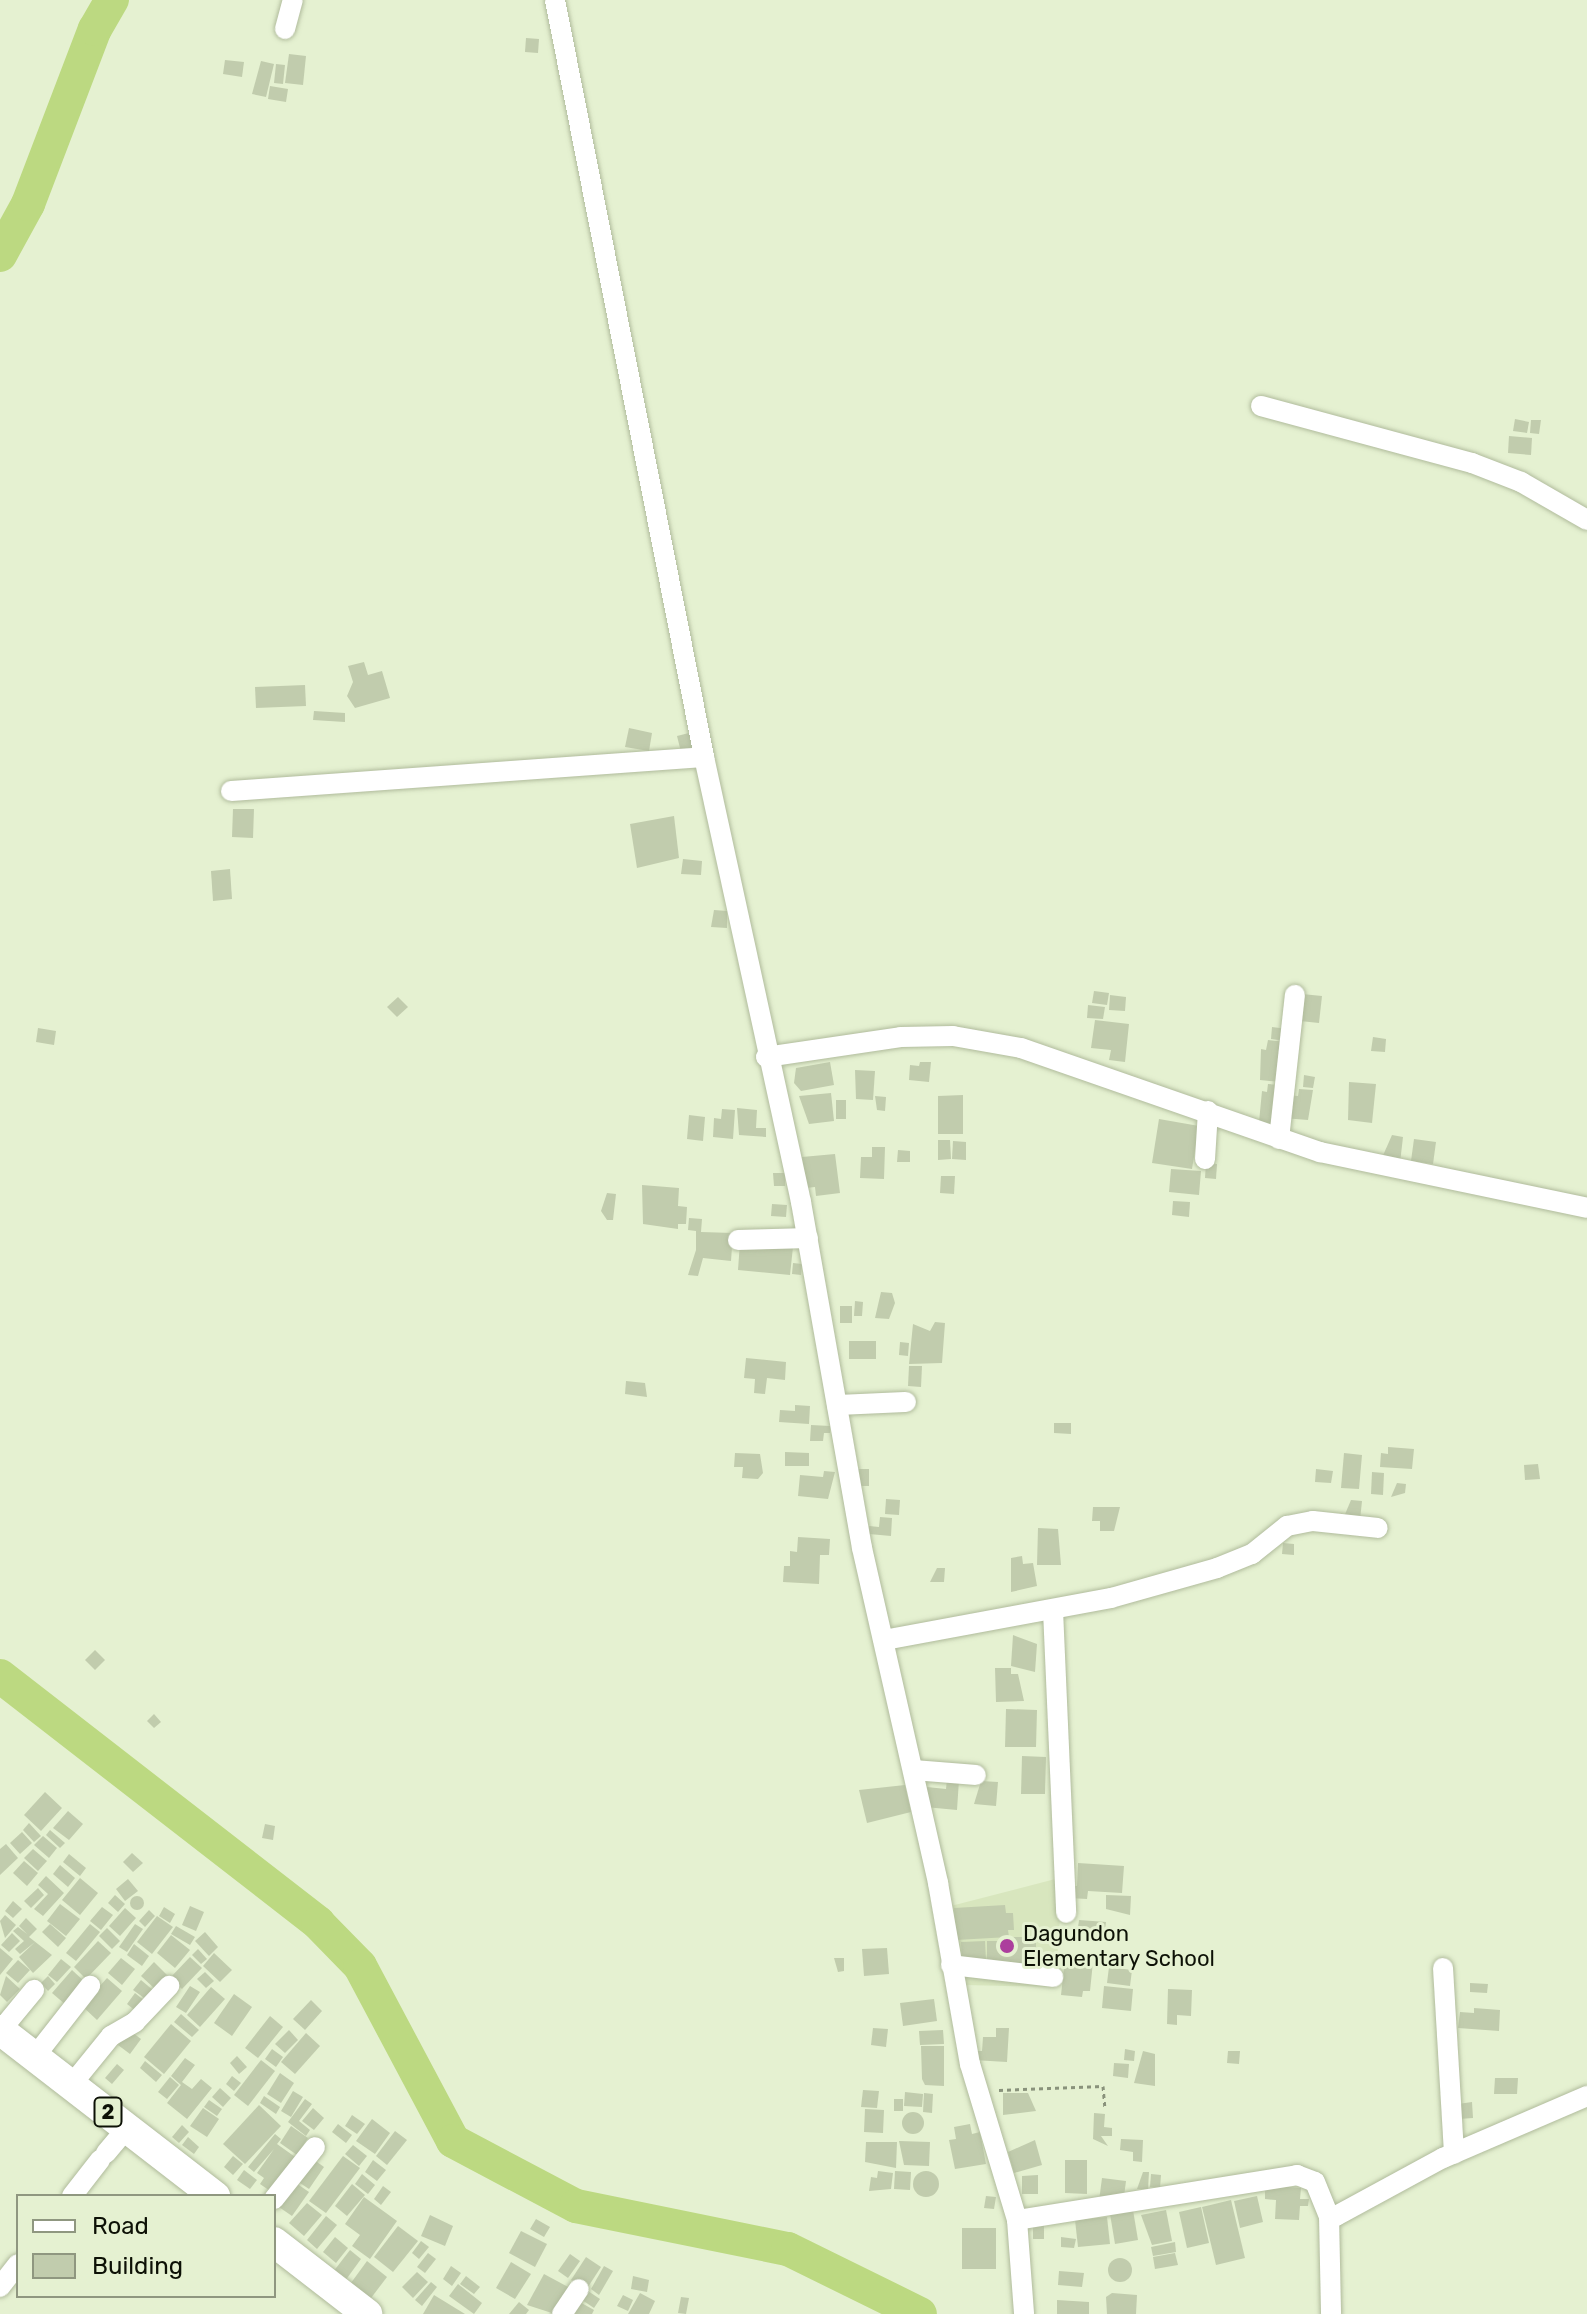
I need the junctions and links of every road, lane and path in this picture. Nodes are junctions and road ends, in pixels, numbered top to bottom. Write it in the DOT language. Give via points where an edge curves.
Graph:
graph roads {
  1 [pos="293,0"];
  2 [pos="555,0"];
  3 [pos="285,29"];
  4 [pos="1261,406"];
  5 [pos="1587,520"];
  6 [pos="704,757"];
  7 [pos="231,791"];
  8 [pos="1295,995"];
  9 [pos="766,1057"];
  10 [pos="1208,1111"];
  11 [pos="1279,1139"];
  12 [pos="1205,1159"];
  13 [pos="1587,1208"];
  14 [pos="808,1238"];
  15 [pos="738,1240"];
  16 [pos="906,1402"];
  17 [pos="837,1405"];
  18 [pos="1378,1528"];
  19 [pos="1053,1610"];
  20 [pos="884,1640"];
  21 [pos="914,1770"];
  22 [pos="976,1775"];
  23 [pos="1066,1913"];
  24 [pos="951,1965"];
  25 [pos="1443,1968"];
  26 [pos="1053,1977"];
  27 [pos="90,1986"];
  28 [pos="169,1986"];
  29 [pos="34,1990"];
  30 [pos="0,2030"];
  31 [pos="36,2055"];
  32 [pos="72,2084"];
  33 [pos="979,2091"];
  34 [pos="1587,2096"];
  35 [pos="1105,2108"];
  36 [pos="127,2128"];
  37 [pos="315,2147"];
  38 [pos="1454,2154"];
  39 [pos="74,2194"];
  40 [pos="212,2194"];
  41 [pos="276,2196"];
  42 [pos="1329,2216"];
  43 [pos="1017,2220"];
  44 [pos="276,2244"];
  45 [pos="16,2267"];
  46 [pos="0,2287"];
  47 [pos="579,2289"];
  48 [pos="367,2314"];
  49 [pos="562,2314"];
  50 [pos="1024,2314"];
  51 [pos="1331,2314"];
  1 -- 3 [label="street"];
  2 -- 6 [label="street"];
  4 -- 5 [label="street" via="1472,463 1521,482"];
  6 -- 7 [label="street"];
  6 -- 9 [label="street"];
  8 -- 11 [label="street"];
  9 -- 10 [label="street" via="901,1037 953,1036 1021,1048"];
  9 -- 14 [label="street"];
  10 -- 11 [label="street"];
  10 -- 12 [label="street"];
  11 -- 13 [label="street" via="1474,1188"];
  14 -- 15 [label="street"];
  14 -- 17 [label="street"];
  16 -- 17 [label="street"];
  17 -- 20 [label="street"];
  18 -- 19 [label="street" via="1313,1521 1287,1526 1252,1554 1217,1568"];
  19 -- 20 [label="street"];
  19 -- 23 [label="street"];
  20 -- 21 [label="street"];
  21 -- 22 [label="street"];
  21 -- 24 [label="street"];
  24 -- 26 [label="street"];
  24 -- 33 [label="street"];
  25 -- 38 [label="street"];
  27 -- 31 [label="street"];
  28 -- 32 [label="street" via="135,2022 111,2036"];
  29 -- 30 [label="street"];
  30 -- 31 [label="highway, 2"];
  31 -- 32 [label="highway, 2"];
  32 -- 36 [label="highway, 2"];
  33 -- 35 [label="path" via="1103,2086"];
  33 -- 43 [label="street"];
  34 -- 38 [label="street"];
  36 -- 39 [label="street"];
  36 -- 40 [label="highway, 2"];
  37 -- 41 [label="street"];
  38 -- 42 [label="street" via="1347,2213"];
  42 -- 43 [label="street" via="1315,2182 1297,2175"];
  42 -- 51 [label="street"];
  43 -- 50 [label="street"];
  44 -- 48 [label="highway"];
  45 -- 46 [label="street"];
  47 -- 49 [label="street"];
}
